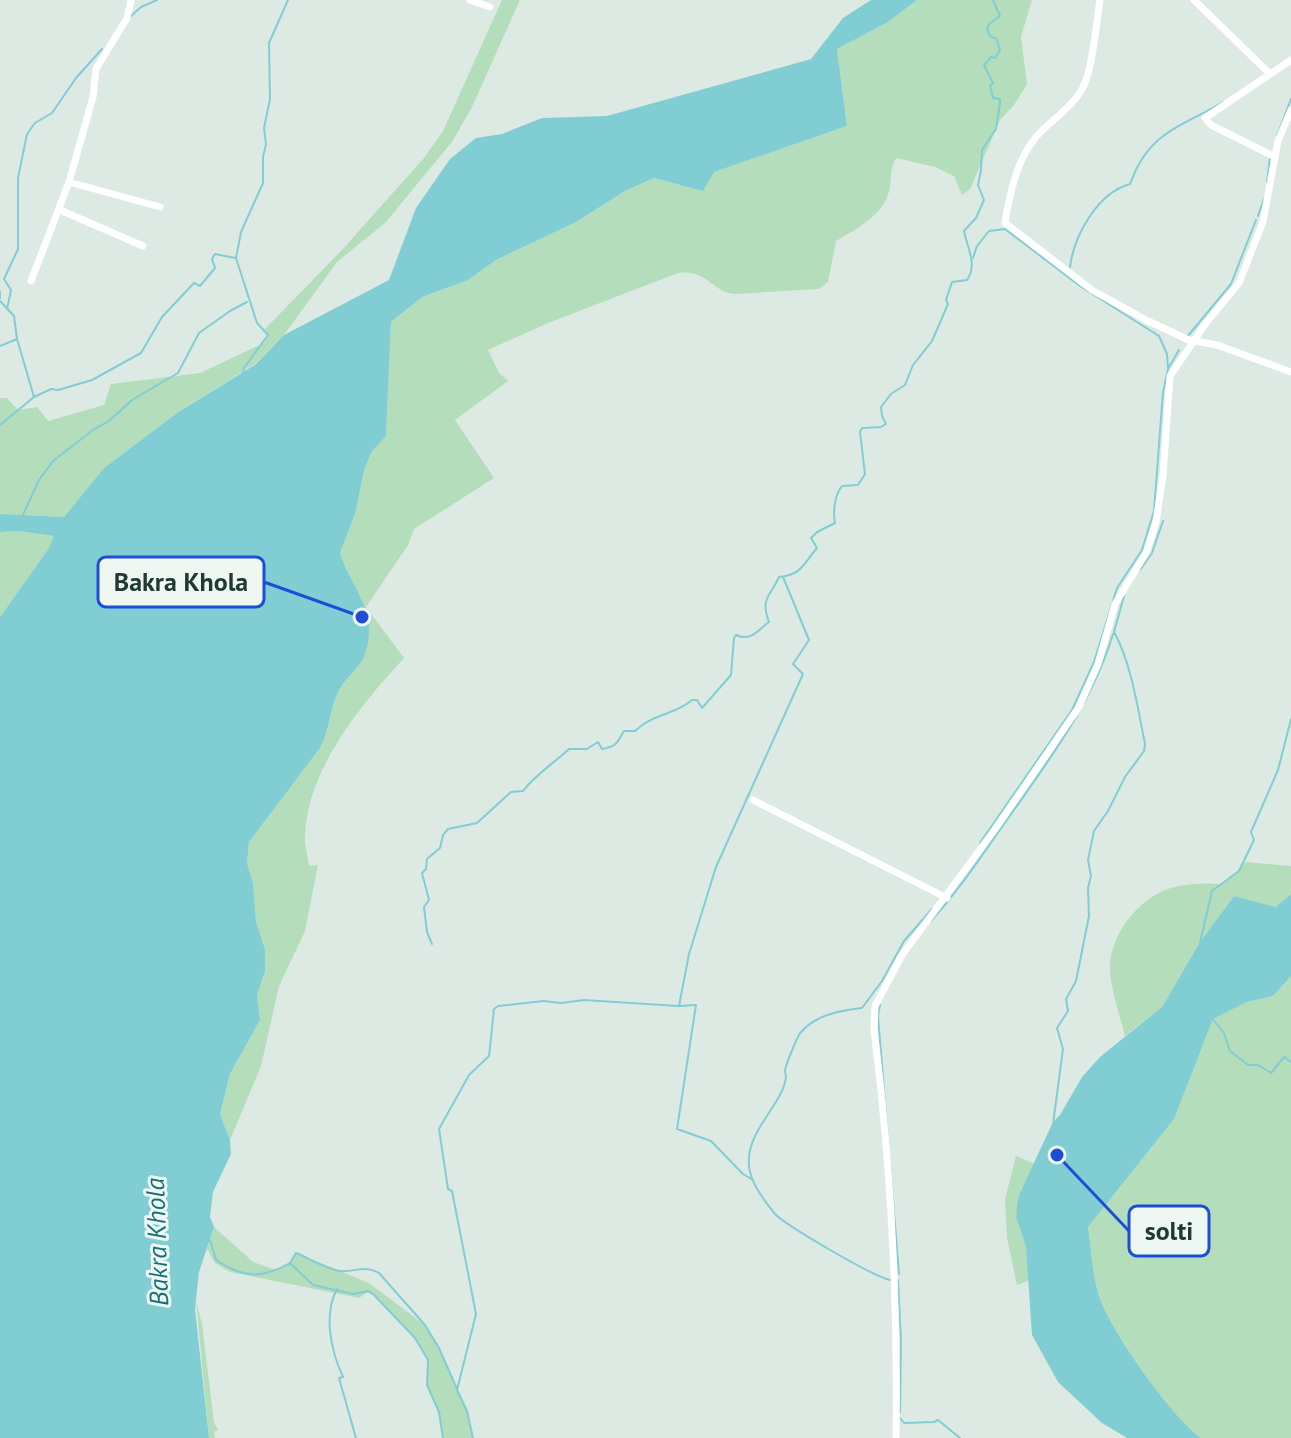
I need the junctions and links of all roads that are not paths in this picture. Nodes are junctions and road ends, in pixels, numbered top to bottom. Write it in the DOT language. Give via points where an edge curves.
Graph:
graph roads {
  1 [pos="131,0"];
  2 [pos="470,0"];
  3 [pos="1100,0"];
  4 [pos="1194,0"];
  5 [pos="490,7"];
  6 [pos="1291,60"];
  7 [pos="1270,74"];
  8 [pos="1291,110"];
  9 [pos="1275,157"];
  10 [pos="69,182"];
  11 [pos="160,207"];
  12 [pos="60,210"];
  13 [pos="143,246"];
  14 [pos="31,281"];
  15 [pos="1193,341"];
  16 [pos="1291,372"];
  17 [pos="753,800"];
  18 [pos="947,898"];
  19 [pos="896,1438"];
  1 -- 10 [label="street" via="127,18 96,69"];
  2 -- 5 [label="street"];
  3 -- 15 [label="street" via="1086,81 1026,151 1005,223 1092,290"];
  4 -- 7 [label="street"];
  6 -- 7 [label="street"];
  7 -- 9 [label="street" via="1205,120"];
  8 -- 9 [label="street"];
  9 -- 15 [label="street" via="1263,222 1239,283"];
  10 -- 11 [label="street"];
  10 -- 12 [label="street"];
  12 -- 13 [label="street"];
  12 -- 14 [label="street"];
  15 -- 16 [label="street"];
  15 -- 18 [label="street" via="1170,376 1163,476 1151,540 1115,604 1093,675 1072,717"];
  17 -- 18 [label="street"];
  18 -- 19 [label="street" via="902,955 874,1015 894,1246"];
}
